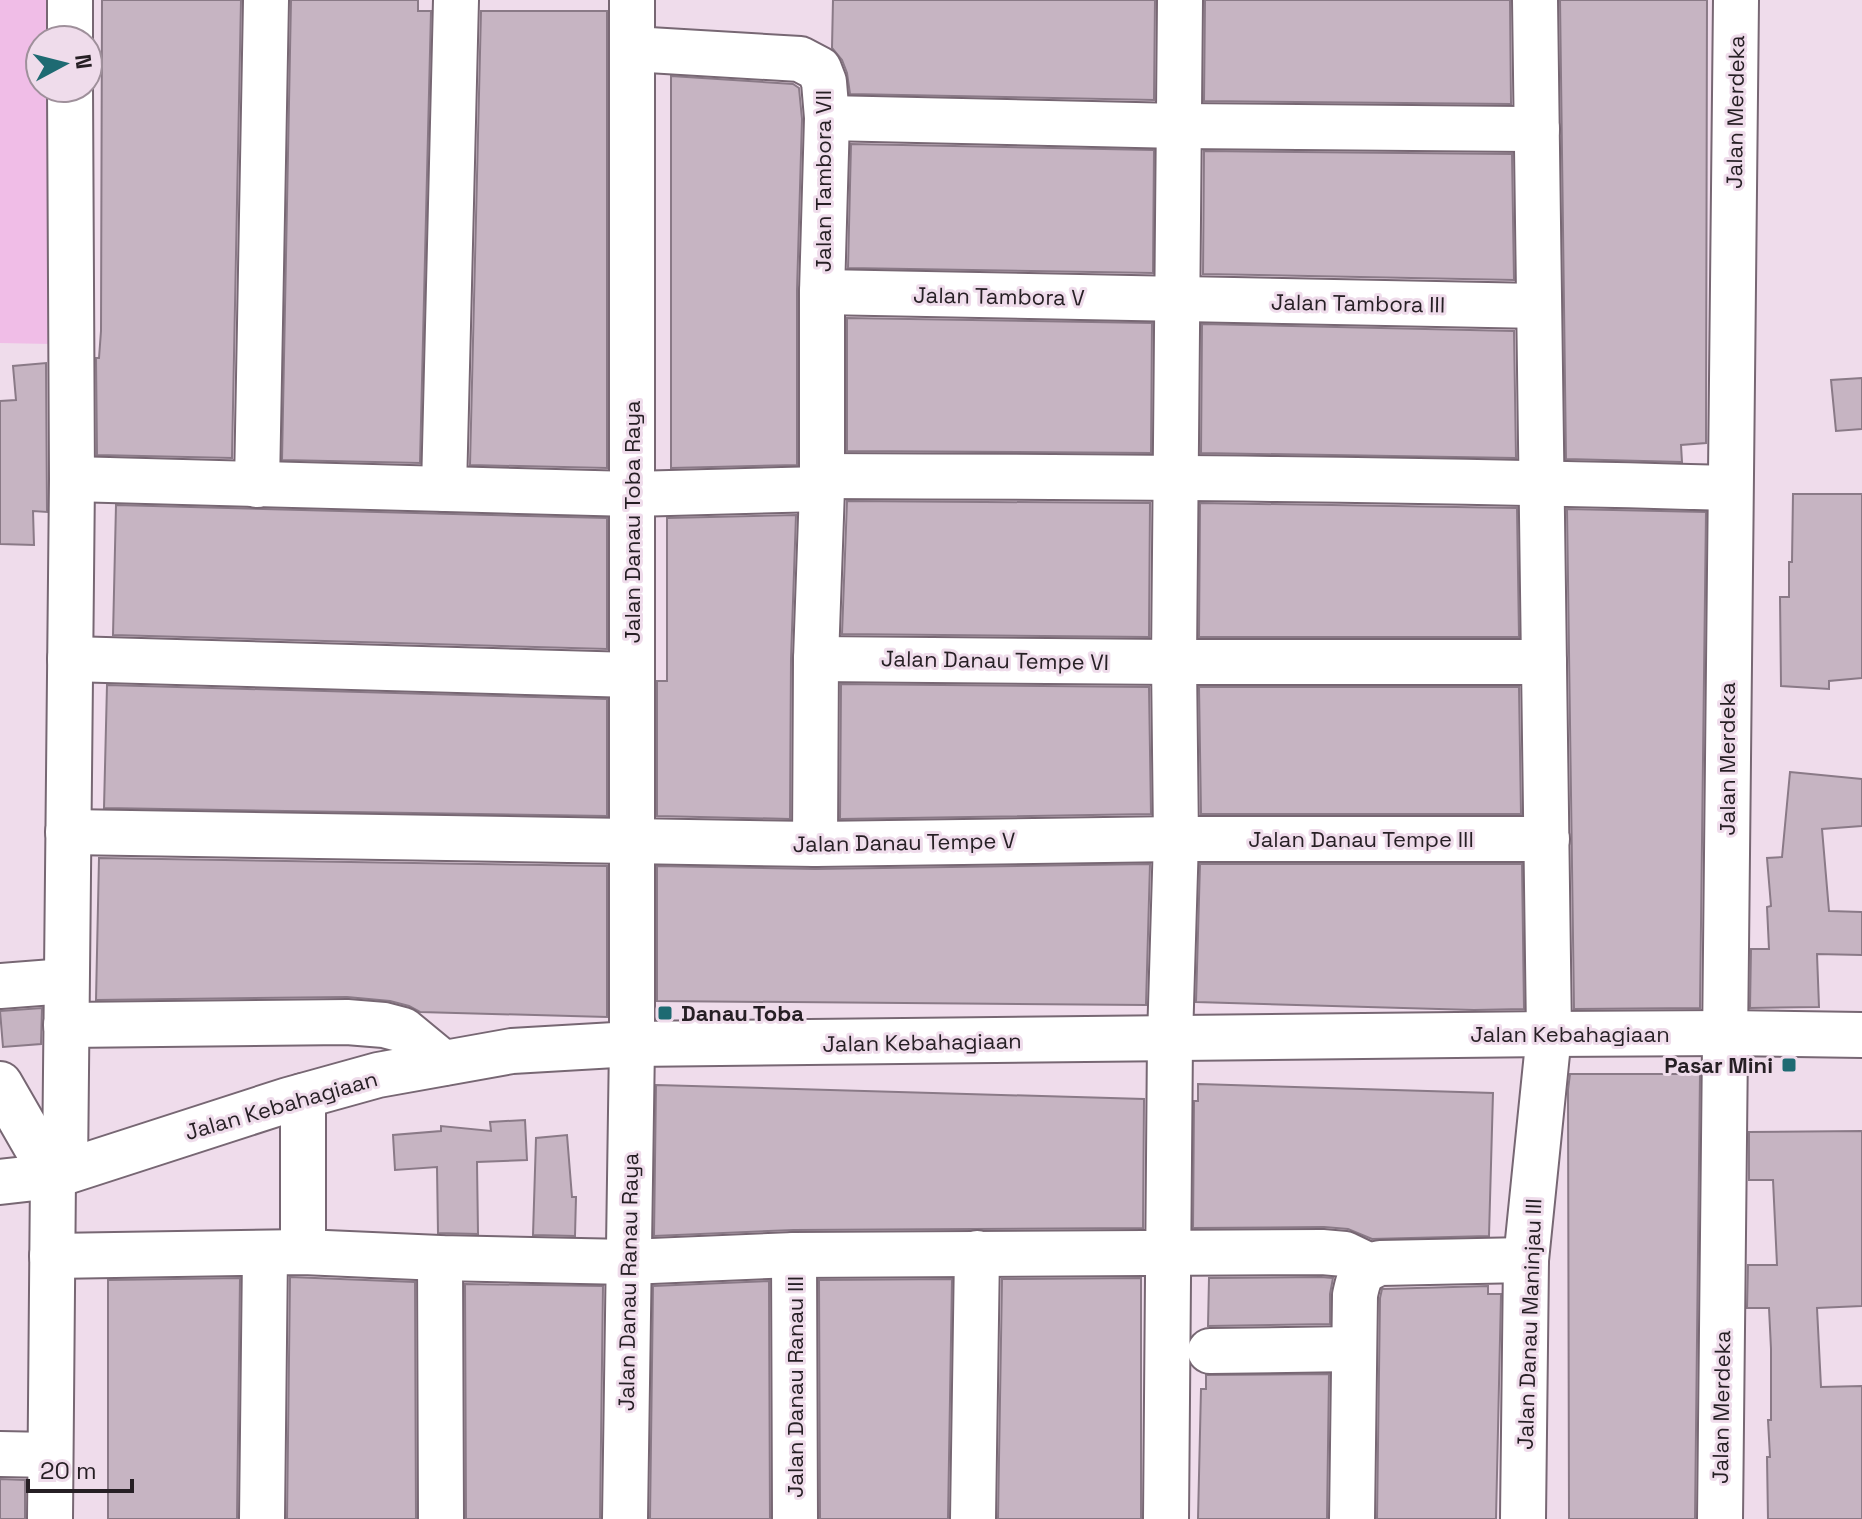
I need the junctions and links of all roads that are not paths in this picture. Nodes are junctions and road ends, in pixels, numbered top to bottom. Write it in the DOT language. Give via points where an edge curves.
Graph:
graph roads {
  1 [pos="70,0"];
  2 [pos="266,0"];
  3 [pos="456,0"];
  4 [pos="632,0"];
  5 [pos="1180,0"];
  6 [pos="1535,0"];
  7 [pos="1736,0"];
  8 [pos="70,24"];
  9 [pos="632,49"];
  10 [pos="70,104"];
  11 [pos="827,118"];
  12 [pos="1179,126"];
  13 [pos="1537,129"];
  14 [pos="822,292"];
  15 [pos="1176,300"];
  16 [pos="1539,306"];
  17 [pos="1176,477"];
  18 [pos="72,479"];
  19 [pos="822,482"];
  20 [pos="1542,483"];
  21 [pos="257,485"];
  22 [pos="1730,488"];
  23 [pos="444,489"];
  24 [pos="632,494"];
  25 [pos="70,659"];
  26 [pos="816,659"];
  27 [pos="1174,662"];
  28 [pos="1544,662"];
  29 [pos="632,675"];
  30 [pos="68,832"];
  31 [pos="1176,839"];
  32 [pos="1547,839"];
  33 [pos="631,842"];
  34 [pos="815,844"];
  35 [pos="66,981"];
  36 [pos="0,986"];
  37 [pos="66,1025"];
  38 [pos="1726,1033"];
  39 [pos="1549,1034"];
  40 [pos="1862,1035"];
  41 [pos="1170,1039"];
  42 [pos="632,1044"];
  43 [pos="443,1063"];
  44 [pos="0,1084"];
  45 [pos="303,1096"];
  46 [pos="59,1174"];
  47 [pos="0,1182"];
  48 [pos="284,1253"];
  49 [pos="977,1253"];
  50 [pos="1169,1254"];
  51 [pos="794,1255"];
  52 [pos="52,1256"];
  53 [pos="440,1258"];
  54 [pos="1526,1260"];
  55 [pos="628,1262"];
  56 [pos="1370,1266"];
  57 [pos="1354,1349"];
  58 [pos="1210,1351"];
  59 [pos="0,1454"];
  60 [pos="50,1455"];
  61 [pos="50,1519"];
  62 [pos="262,1519"];
  63 [pos="441,1519"];
  64 [pos="625,1519"];
  65 [pos="795,1519"];
  66 [pos="973,1519"];
  67 [pos="1166,1519"];
  68 [pos="1352,1519"];
  69 [pos="1523,1519"];
  70 [pos="1720,1519"];
  1 -- 8 [label="street"];
  2 -- 21 [label="street"];
  3 -- 23 [label="street"];
  4 -- 9 [label="street, Jalan Danau Toba Raya"];
  5 -- 12 [label="street"];
  6 -- 13 [label="street, Jalan Danau Maninjau III"];
  7 -- 22 [label="street, Jalan Merdeka"];
  9 -- 11 [label="street, Jalan Tambora VII" via="800,59 819,69"];
  9 -- 24 [label="street, Jalan Danau Toba Raya"];
  10 -- 18 [label="street"];
  11 -- 12 [label="street"];
  11 -- 14 [label="street, Jalan Tambora VII"];
  12 -- 13 [label="street"];
  12 -- 15 [label="street"];
  13 -- 16 [label="street, Jalan Danau Maninjau III"];
  14 -- 15 [label="street, Jalan Tambora V"];
  14 -- 19 [label="street, Jalan Tambora VII"];
  15 -- 16 [label="street, Jalan Tambora III"];
  15 -- 17 [label="street"];
  16 -- 20 [label="street, Jalan Danau Maninjau III"];
  17 -- 19 [label="street"];
  17 -- 20 [label="street"];
  17 -- 27 [label="street"];
  18 -- 21 [label="street"];
  18 -- 25 [label="street"];
  19 -- 24 [label="street"];
  19 -- 26 [label="street, Jalan Tambora VII"];
  20 -- 22 [label="street"];
  20 -- 28 [label="street, Jalan Danau Maninjau III"];
  21 -- 23 [label="street"];
  22 -- 38 [label="street, Jalan Merdeka"];
  23 -- 24 [label="street"];
  24 -- 29 [label="street, Jalan Danau Toba Raya"];
  25 -- 29 [label="street"];
  25 -- 30 [label="street"];
  26 -- 27 [label="street, Jalan Danau Tempe VI"];
  26 -- 34 [label="street, Jalan Tambora VII"];
  27 -- 28 [label="street, Jalan Danau Tempe VI"];
  27 -- 31 [label="street"];
  28 -- 32 [label="street, Jalan Danau Maninjau III"];
  29 -- 33 [label="street, Jalan Danau Toba Raya"];
  30 -- 33 [label="street, Jalan Danau Tempe V"];
  30 -- 35 [label="street"];
  31 -- 32 [label="street, Jalan Danau Tempe III"];
  31 -- 34 [label="street, Jalan Danau Tempe V"];
  31 -- 41 [label="street"];
  32 -- 39 [label="street, Jalan Danau Maninjau III"];
  33 -- 34 [label="street, Jalan Danau Tempe V"];
  33 -- 42 [label="street, Jalan Danau Toba Raya"];
  35 -- 36 [label="street"];
  35 -- 37 [label="street"];
  37 -- 43 [label="street" via="384,1025 403,1030"];
  37 -- 46 [label="street"];
  38 -- 39 [label="street, Jalan Kebahagiaan"];
  38 -- 40 [label="street, Jalan Kebahagiaan"];
  38 -- 70 [label="street, Jalan Merdeka"];
  39 -- 41 [label="street, Jalan Kebahagiaan"];
  39 -- 54 [label="street, Jalan Danau Maninjau III"];
  41 -- 42 [label="street, Jalan Kebahagiaan"];
  41 -- 50 [label="street"];
  42 -- 43 [label="street, Jalan Kebahagiaan" via="512,1051"];
  42 -- 55 [label="street, Jalan Danau Ranau Raya"];
  43 -- 45 [label="street, Jalan Kebahagiaan"];
  44 -- 46 [label="street"];
  45 -- 46 [label="street, Jalan Kebahagiaan"];
  45 -- 48 [label="street"];
  46 -- 47 [label="street, Jalan Kebahagiaan"];
  46 -- 52 [label="street"];
  48 -- 52 [label="street"];
  48 -- 53 [label="street"];
  48 -- 62 [label="street"];
  49 -- 50 [label="street"];
  49 -- 51 [label="street"];
  49 -- 66 [label="street"];
  50 -- 56 [label="street" via="1322,1252 1345,1254"];
  50 -- 67 [label="street"];
  51 -- 55 [label="street"];
  51 -- 65 [label="street, Jalan Danau Ranau III"];
  52 -- 60 [label="street"];
  53 -- 55 [label="street"];
  53 -- 63 [label="street"];
  54 -- 56 [label="street"];
  54 -- 69 [label="street, Jalan Danau Maninjau III"];
  55 -- 64 [label="street, Jalan Danau Ranau Raya"];
  56 -- 57 [label="street" via="1359,1276 1355,1295"];
  57 -- 58 [label="street"];
  57 -- 68 [label="street"];
  59 -- 60 [label="street"];
  60 -- 61 [label="street"];
}
